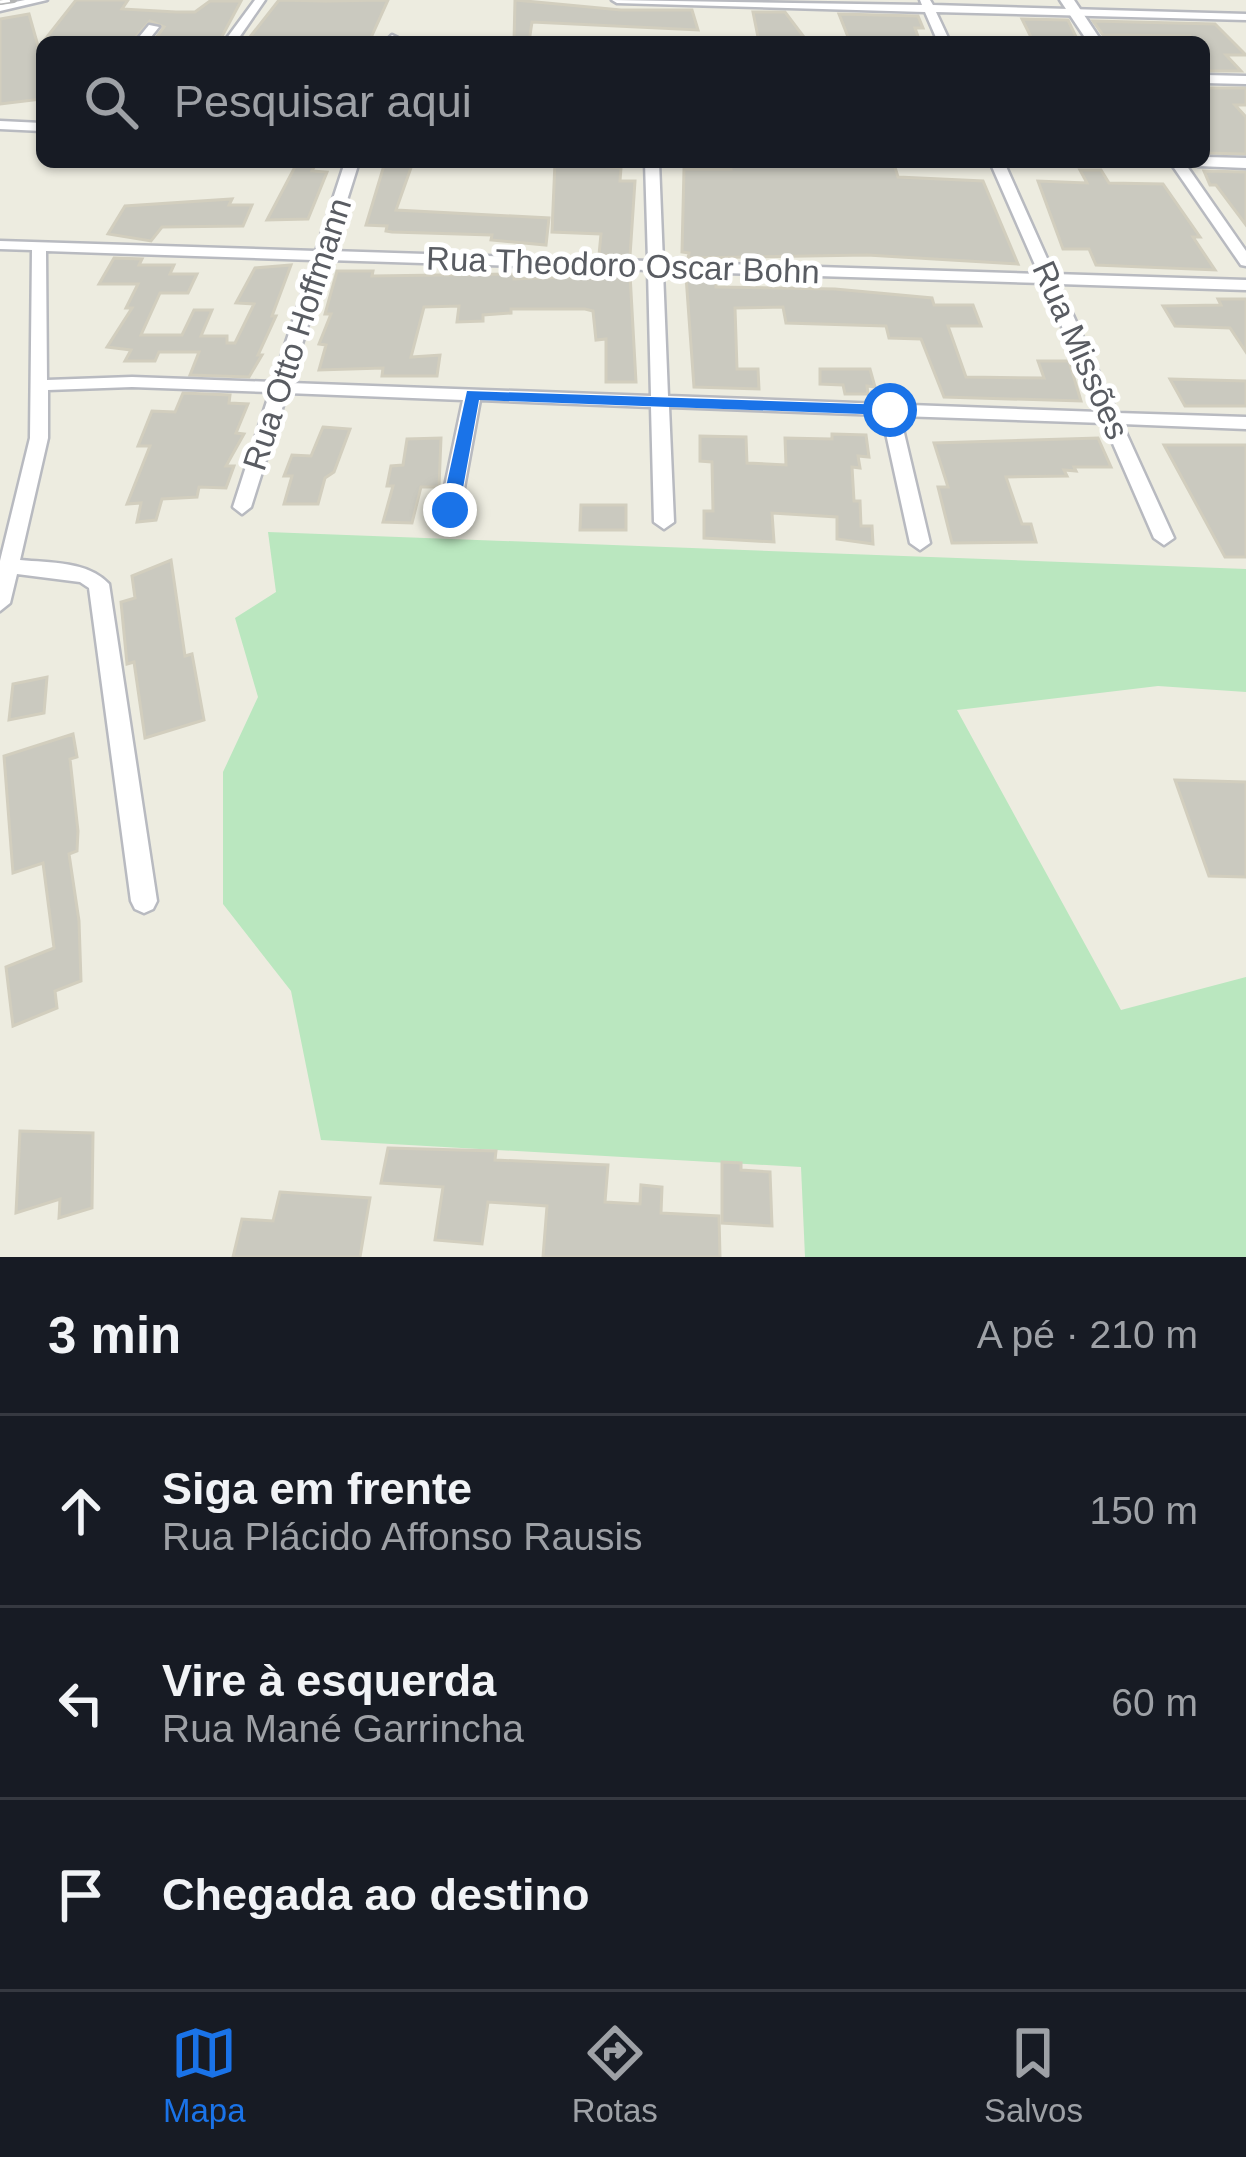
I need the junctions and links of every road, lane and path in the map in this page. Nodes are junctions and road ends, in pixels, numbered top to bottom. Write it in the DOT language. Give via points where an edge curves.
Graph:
graph roads {
  1 [pos="42,0"];
  2 [pos="260,0"];
  3 [pos="616,0"];
  4 [pos="1213,0"];
  5 [pos="927,5"];
  6 [pos="1071,6"];
  7 [pos="0,8"];
  8 [pos="1176,15"];
  9 [pos="1246,16"];
  10 [pos="153,27"];
  11 [pos="146,36"];
  12 [pos="234,36"];
  13 [pos="941,36"];
  14 [pos="1092,36"];
  15 [pos="1210,79"];
  16 [pos="1246,80"];
  17 [pos="0,125"];
  18 [pos="36,127"];
  19 [pos="1210,162"];
  20 [pos="1246,163"];
  21 [pos="350,168"];
  22 [pos="652,168"];
  23 [pos="1000,168"];
  24 [pos="1182,168"];
  25 [pos="0,245"];
  26 [pos="39,246"];
  27 [pos="322,256"];
  28 [pos="1246,262"];
  29 [pos="655,266"];
  30 [pos="1049,279"];
  31 [pos="1246,285"];
  32 [pos="42,385"];
  33 [pos="280,387"];
  34 [pos="472,394"];
  35 [pos="660,401"];
  36 [pos="890,410"];
  37 [pos="1111,418"];
  38 [pos="1246,423"];
  39 [pos="242,507"];
  40 [pos="450,510"];
  41 [pos="664,522"];
  42 [pos="1165,538"];
  43 [pos="920,543"];
  44 [pos="12,566"];
  45 [pos="0,603"];
  46 [pos="144,901"];
  1 -- 7 [label="street"];
  2 -- 12 [label="street"];
  3 -- 5 [label="street"];
  4 -- 8 [label="street"];
  5 -- 6 [label="street"];
  5 -- 13 [label="street"];
  6 -- 8 [label="street"];
  6 -- 14 [label="street"];
  8 -- 9 [label="street"];
  10 -- 11 [label="street"];
  15 -- 16 [label="street"];
  17 -- 18 [label="street"];
  19 -- 20 [label="street"];
  21 -- 27 [label="street, Rua Otto Hoffmann"];
  22 -- 29 [label="street"];
  23 -- 30 [label="street, Rua Missões"];
  24 -- 28 [label="street"];
  25 -- 26 [label="street, Rua Theodoro Oscar Bohn"];
  26 -- 27 [label="street, Rua Theodoro Oscar Bohn"];
  26 -- 32 [label="street"];
  27 -- 29 [label="street, Rua Theodoro Oscar Bohn"];
  27 -- 33 [label="street, Rua Otto Hoffmann"];
  29 -- 30 [label="street, Rua Theodoro Oscar Bohn"];
  29 -- 35 [label="street"];
  30 -- 31 [label="street, Rua Theodoro Oscar Bohn"];
  30 -- 37 [label="street, Rua Missões"];
  32 -- 33 [label="street"];
  32 -- 44 [label="street"];
  33 -- 34 [label="street"];
  33 -- 39 [label="street, Rua Otto Hoffmann"];
  34 -- 35 [label="street"];
  34 -- 40 [label="street"];
  35 -- 36 [label="street"];
  35 -- 41 [label="street"];
  36 -- 37 [label="street"];
  36 -- 43 [label="street"];
  37 -- 38 [label="street"];
  37 -- 42 [label="street, Rua Missões"];
  44 -- 45 [label="street"];
  44 -- 46 [label="street" via="86,575 99,584"];
}
